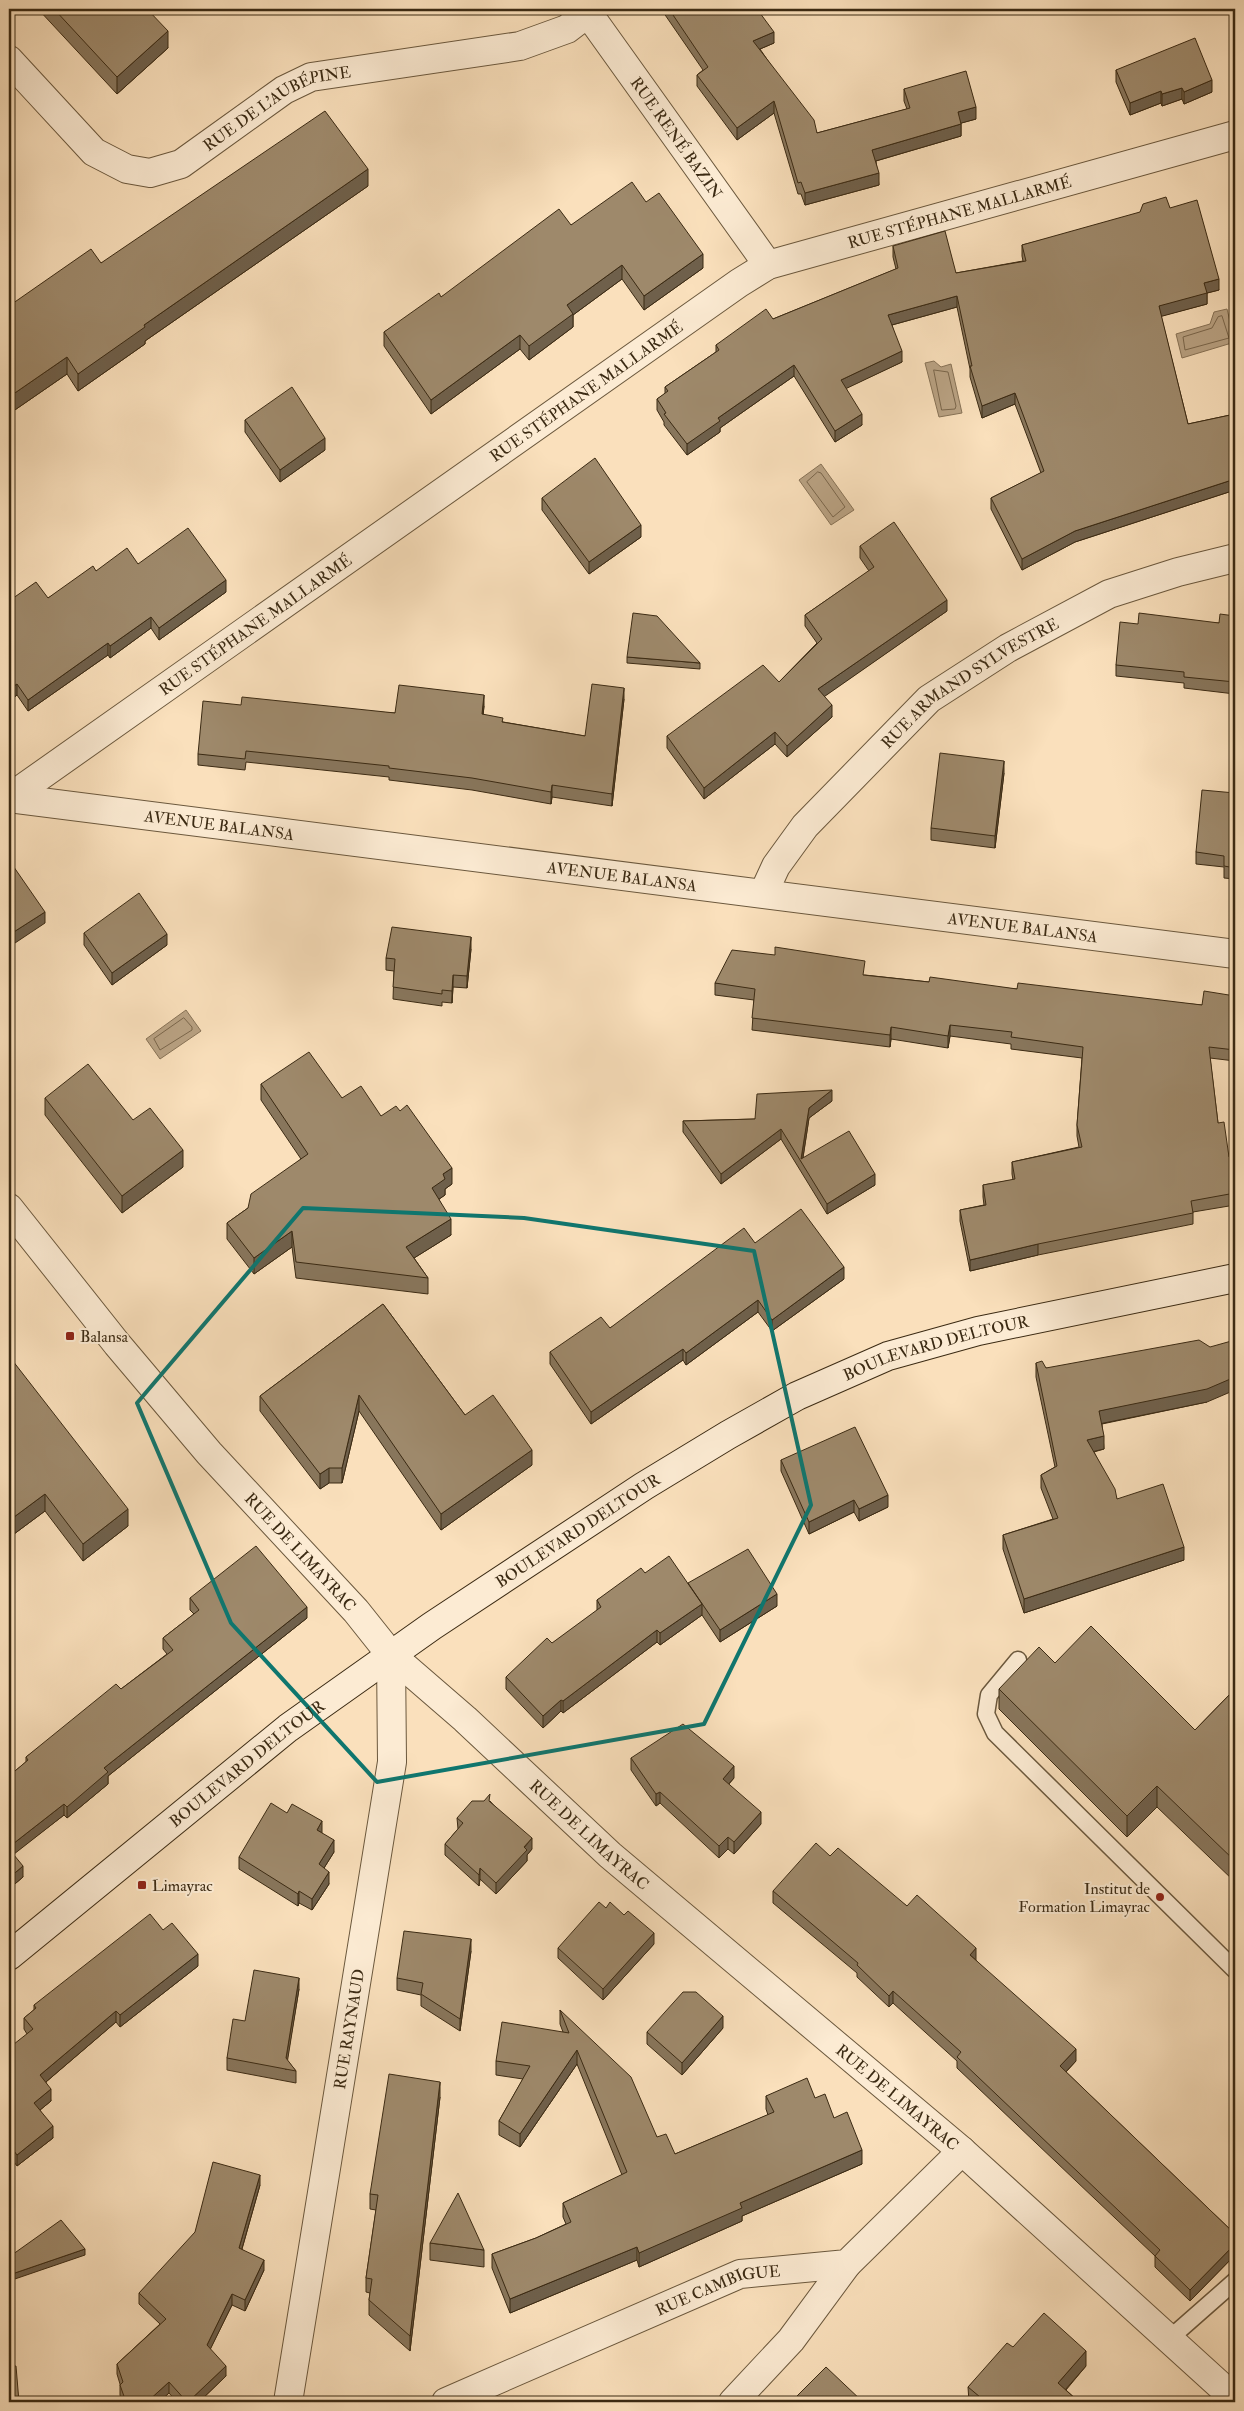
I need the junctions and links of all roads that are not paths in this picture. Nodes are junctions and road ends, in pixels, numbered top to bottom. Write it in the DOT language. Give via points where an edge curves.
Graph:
graph roads {
  1 [pos="586,11"];
  2 [pos="9,60"];
  3 [pos="1235,135"];
  4 [pos="768,265"];
  5 [pos="1235,558"];
  6 [pos="9,798"];
  7 [pos="764,892"];
  8 [pos="1235,954"];
  9 [pos="9,1208"];
  10 [pos="1235,1278"];
  11 [pos="391,1655"];
  12 [pos="1018,1660"];
  13 [pos="9,1956"];
  14 [pos="1235,1970"];
  15 [pos="962,2151"];
  16 [pos="847,2264"];
  17 [pos="1235,2281"];
  18 [pos="1168,2340"];
  19 [pos="1235,2399"];
  20 [pos="288,2402"];
  21 [pos="446,2402"];
  22 [pos="733,2402"];
  1 -- 2 [label="street, RUE DE L'AUBÉPINE" via="567,29 520,46 311,77 284,90 181,164 150,173 127,170 94,152"];
  1 -- 4 [label="street, RUE RENÉ BAZIN"];
  3 -- 4 [label="street, RUE STÉPHANE MALLARMÉ"];
  4 -- 6 [label="street, RUE STÉPHANE MALLARMÉ"];
  5 -- 7 [label="street, RUE ARMAND SYLVESTRE" via="1109,594 1008,648 929,699 805,826 776,866"];
  6 -- 7 [label="street, AVENUE BALANSA"];
  7 -- 8 [label="street, AVENUE BALANSA"];
  9 -- 11 [label="street, RUE DE LIMAYRAC" via="186,1426 356,1611"];
  10 -- 11 [label="street, BOULEVARD DELTOUR" via="978,1331 888,1356 806,1392 728,1434 644,1486"];
  11 -- 13 [label="street, BOULEVARD DELTOUR" via="288,1728"];
  11 -- 15 [label="street, RUE DE LIMAYRAC" via="465,1719 610,1855"];
  11 -- 20 [label="street, RUE RAYNAUD" via="392,1762"];
  12 -- 14 [label="lane" via="989,1695 986,1714 995,1733"];
  15 -- 16 [label="street"];
  15 -- 18 [label="street, RUE DE LIMAYRAC"];
  16 -- 21 [label="street, RUE CAMBIGUE" via="740,2274"];
  16 -- 22 [label="street" via="791,2340"];
  17 -- 18 [label="lane"];
  18 -- 19 [label="street, RUE DE LIMAYRAC"];
}
